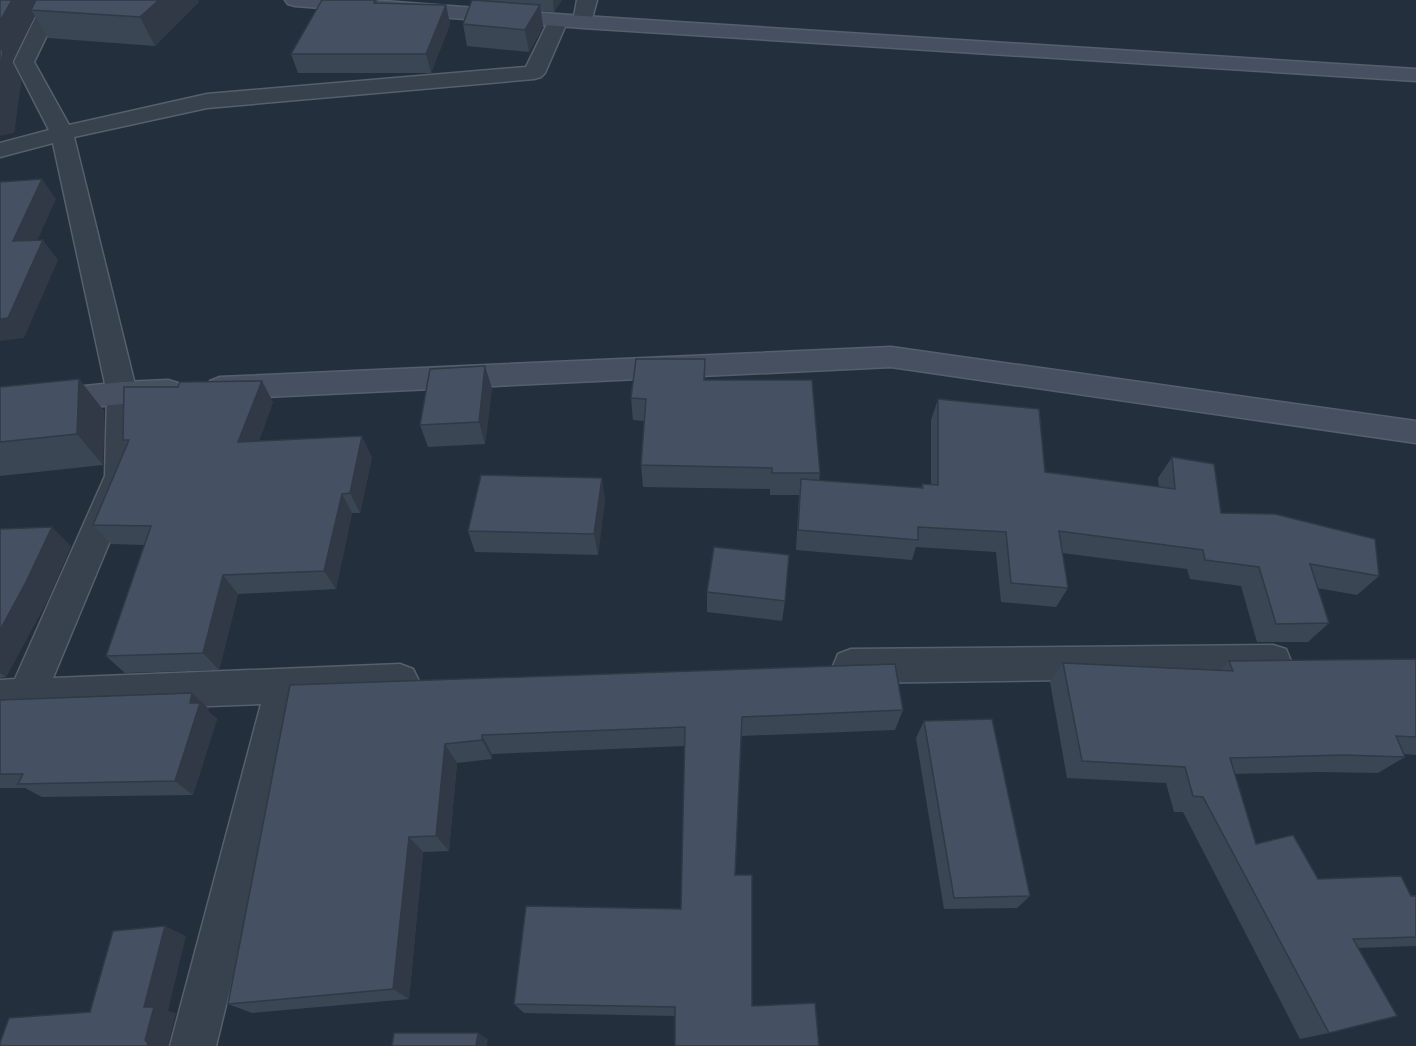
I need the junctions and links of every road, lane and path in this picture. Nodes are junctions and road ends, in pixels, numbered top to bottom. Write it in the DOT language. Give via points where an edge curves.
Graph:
graph roads {
  1 [pos="54,0"];
  2 [pos="295,0"];
  3 [pos="587,0"];
  4 [pos="558,20"];
  5 [pos="583,22"];
  6 [pos="1416,75"];
  7 [pos="62,133"];
  8 [pos="0,150"];
  9 [pos="122,393"];
  10 [pos="0,406"];
  11 [pos="1416,432"];
  12 [pos="1310,661"];
  13 [pos="815,668"];
  14 [pos="438,680"];
  15 [pos="285,685"];
  16 [pos="14,696"];
  17 [pos="193,1046"];
  1 -- 7 [label="street" via="24,62"];
  2 -- 4 [label="street"];
  3 -- 5 [label="street"];
  4 -- 5 [label="street"];
  4 -- 7 [label="street" via="534,73 207,101"];
  5 -- 6 [label="street"];
  7 -- 8 [label="street"];
  7 -- 9 [label="street"];
  9 -- 10 [label="street"];
  9 -- 11 [label="street" via="891,357"];
  9 -- 16 [label="street" via="121,476"];
  12 -- 13 [label="street"];
  14 -- 15 [label="street"];
  15 -- 16 [label="street"];
  15 -- 17 [label="street"];
}
